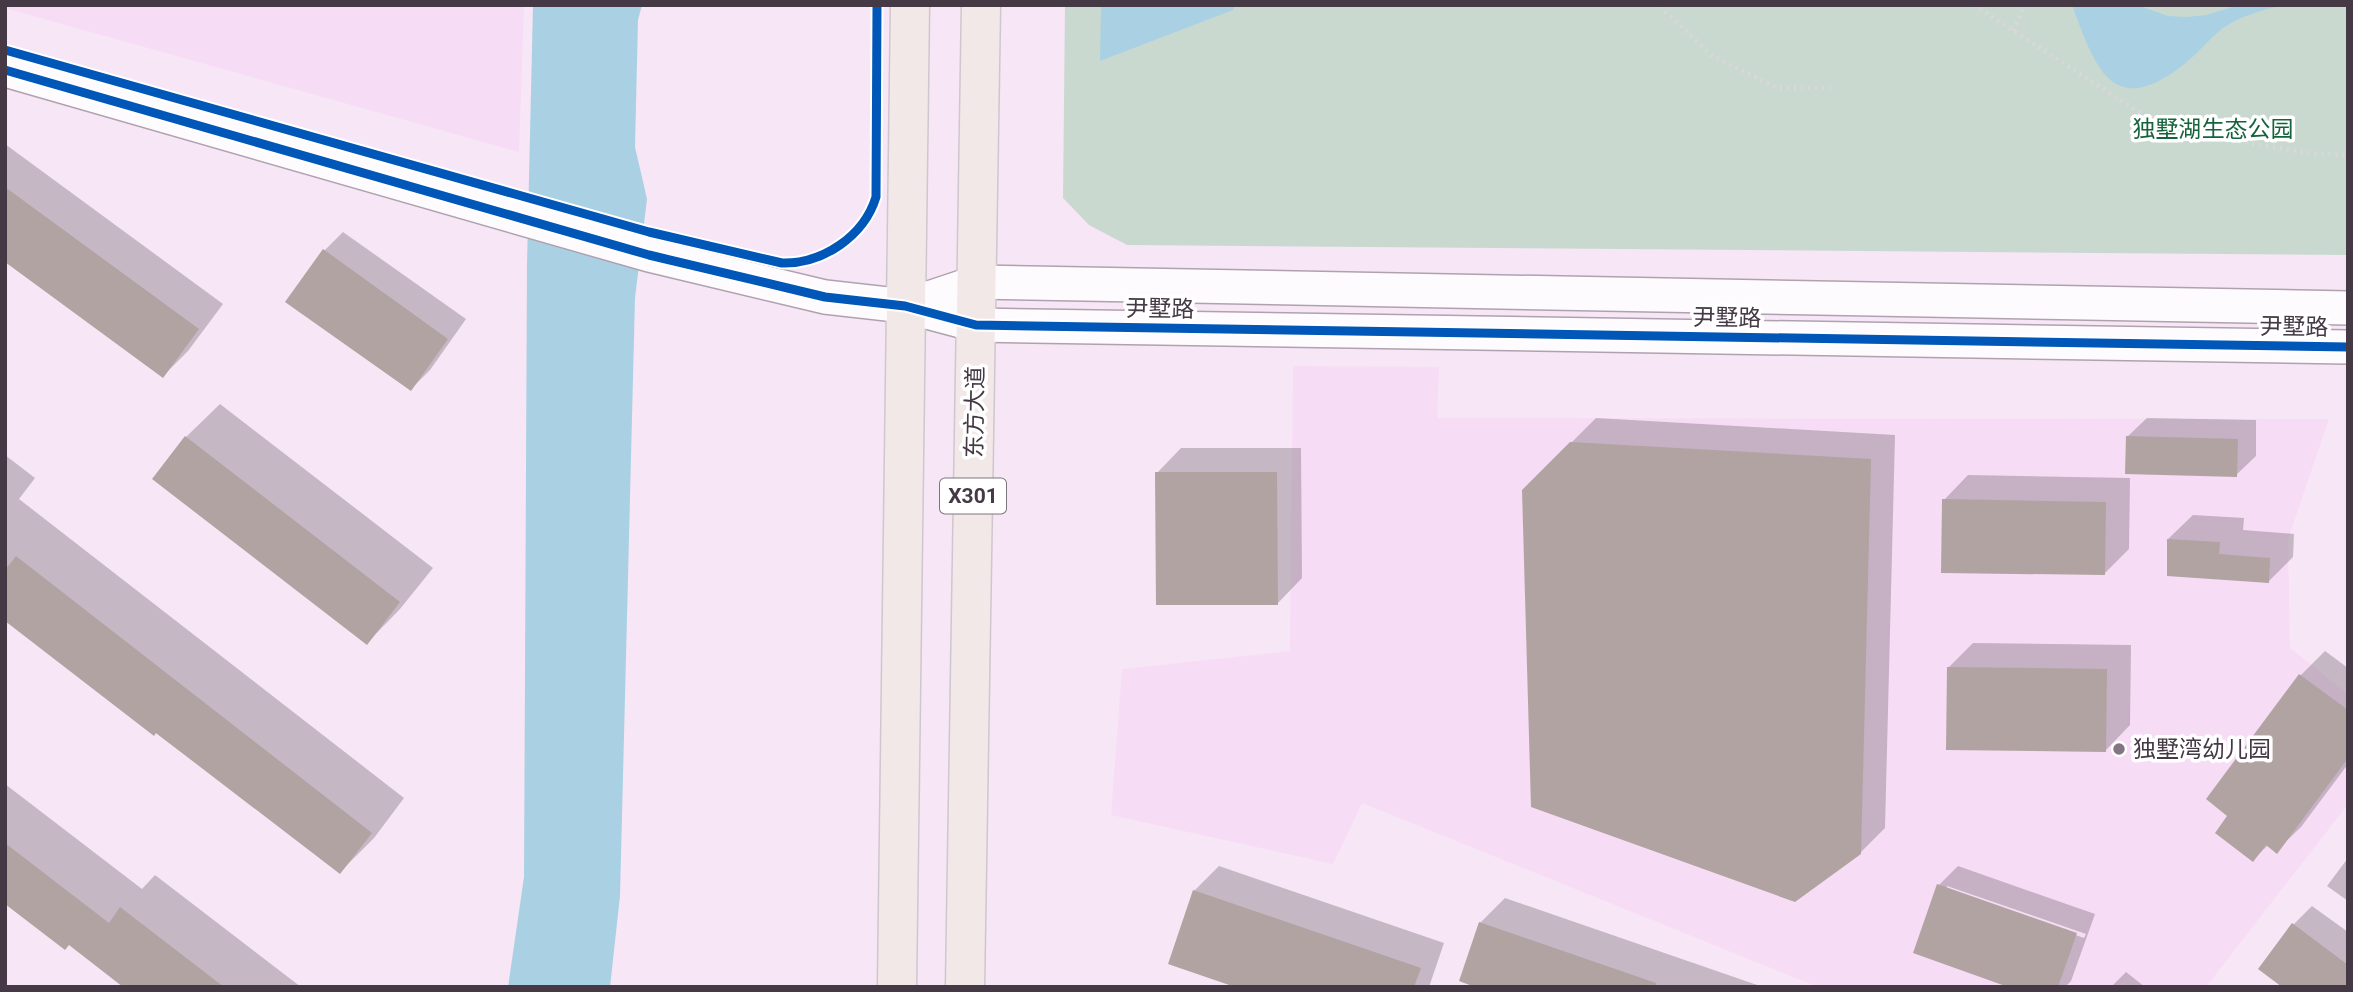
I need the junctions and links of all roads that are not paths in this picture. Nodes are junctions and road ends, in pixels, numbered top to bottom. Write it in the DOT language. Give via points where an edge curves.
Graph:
graph roads {
  1 [pos="910,5"];
  2 [pos="981,5"];
  3 [pos="5,70"];
  4 [pos="977,282"];
  5 [pos="905,306"];
  6 [pos="2348,308"];
  7 [pos="976,325"];
  8 [pos="2348,347"];
  9 [pos="897,987"];
  10 [pos="965,987"];
  1 -- 5 [label="main road"];
  2 -- 4 [label="main road, 东方大道 / X301"];
  3 -- 5 [label="street, 尹墅路" via="649,255 825,297"];
  4 -- 5 [label="street, 尹墅路"];
  4 -- 6 [label="street, 尹墅路"];
  4 -- 7 [label="main road, 东方大道 / X301"];
  5 -- 7 [label="street, 尹墅路"];
  5 -- 9 [label="main road"];
  7 -- 8 [label="street, 尹墅路"];
  7 -- 10 [label="main road, 东方大道 / X301"];
}
